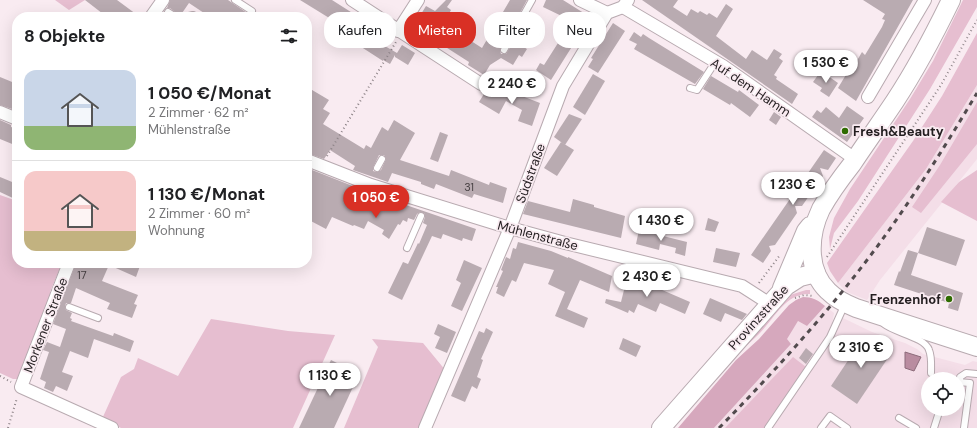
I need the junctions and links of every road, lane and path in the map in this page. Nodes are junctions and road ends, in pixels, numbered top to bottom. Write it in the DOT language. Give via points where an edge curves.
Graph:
graph roads {
  1 [pos="235,0"];
  2 [pos="352,0"];
  3 [pos="418,0"];
  4 [pos="532,0"];
  5 [pos="580,0"];
  6 [pos="925,0"];
  7 [pos="951,0"];
  8 [pos="626,4"];
  9 [pos="252,10"];
  10 [pos="607,14"];
  11 [pos="977,20"];
  12 [pos="400,32"];
  13 [pos="504,50"];
  14 [pos="716,62"];
  15 [pos="481,84"];
  16 [pos="690,88"];
  17 [pos="868,97"];
  18 [pos="0,112"];
  19 [pos="12,117"];
  20 [pos="382,159"];
  21 [pos="855,159"];
  22 [pos="312,162"];
  23 [pos="321,166"];
  24 [pos="377,168"];
  25 [pos="423,209"];
  26 [pos="819,214"];
  27 [pos="510,228"];
  28 [pos="407,248"];
  29 [pos="784,249"];
  30 [pos="826,258"];
  31 [pos="68,268"];
  32 [pos="816,273"];
  33 [pos="747,288"];
  34 [pos="775,298"];
  35 [pos="845,303"];
  36 [pos="69,307"];
  37 [pos="870,313"];
  38 [pos="98,318"];
  39 [pos="977,347"];
  40 [pos="931,372"];
  41 [pos="965,374"];
  42 [pos="977,374"];
  43 [pos="965,383"];
  44 [pos="21,387"];
  45 [pos="938,416"];
  46 [pos="899,418"];
  47 [pos="8,428"];
  48 [pos="112,428"];
  49 [pos="425,428"];
  50 [pos="661,428"];
  51 [pos="768,428"];
  52 [pos="821,428"];
  53 [pos="847,428"];
  54 [pos="916,428"];
  55 [pos="934,428"];
  56 [pos="964,428"];
  1 -- 9 [label="lane"];
  2 -- 12 [label="street"];
  3 -- 12 [label="street"];
  4 -- 13 [label="lane"];
  5 -- 10 [label="street"];
  6 -- 17 [label="street"];
  7 -- 21 [label="street" via="911,76"];
  8 -- 10 [label="street"];
  8 -- 14 [label="street, Auf dem Hamm"];
  10 -- 27 [label="street, Südstraße" via="561,91"];
  11 -- 30 [label="path" via="941,85"];
  12 -- 15 [label="street"];
  12 -- 23 [label="path"];
  14 -- 16 [label="lane" via="698,89"];
  14 -- 21 [label="street, Auf dem Hamm"];
  18 -- 19 [label="street"];
  20 -- 24 [label="lane"];
  21 -- 26 [label="street"];
  22 -- 23 [label="street, Mühlenstraße"];
  23 -- 25 [label="street, Mühlenstraße" via="372,182"];
  25 -- 27 [label="street, Mühlenstraße"];
  25 -- 28 [label="lane"];
  26 -- 32 [label="street" via="812,237 812,256"];
  26 -- 34 [label="street" via="806,231"];
  27 -- 33 [label="street, Mühlenstraße"];
  27 -- 49 [label="street, Südstraße"];
  29 -- 33 [label="path" via="761,282 751,284"];
  31 -- 44 [label="street, Morkener Straße" via="58,303"];
  32 -- 34 [label="street, Provinzstraße" via="792,280"];
  32 -- 35 [label="street" via="821,284"];
  33 -- 34 [label="street, Mühlenstraße"];
  34 -- 50 [label="street, Provinzstraße"];
  35 -- 37 [label="street"];
  35 -- 51 [label="lane" via="830,336"];
  36 -- 38 [label="lane"];
  37 -- 39 [label="street"];
  37 -- 40 [label="lane" via="888,328 926,345 929,350"];
  41 -- 42 [label="lane"];
  43 -- 56 [label="lane" via="970,383"];
  44 -- 47 [label="path"];
  44 -- 48 [label="street"];
  45 -- 55 [label="lane"];
  46 -- 54 [label="lane"];
  52 -- 53 [label="lane" via="830,416"];
}
